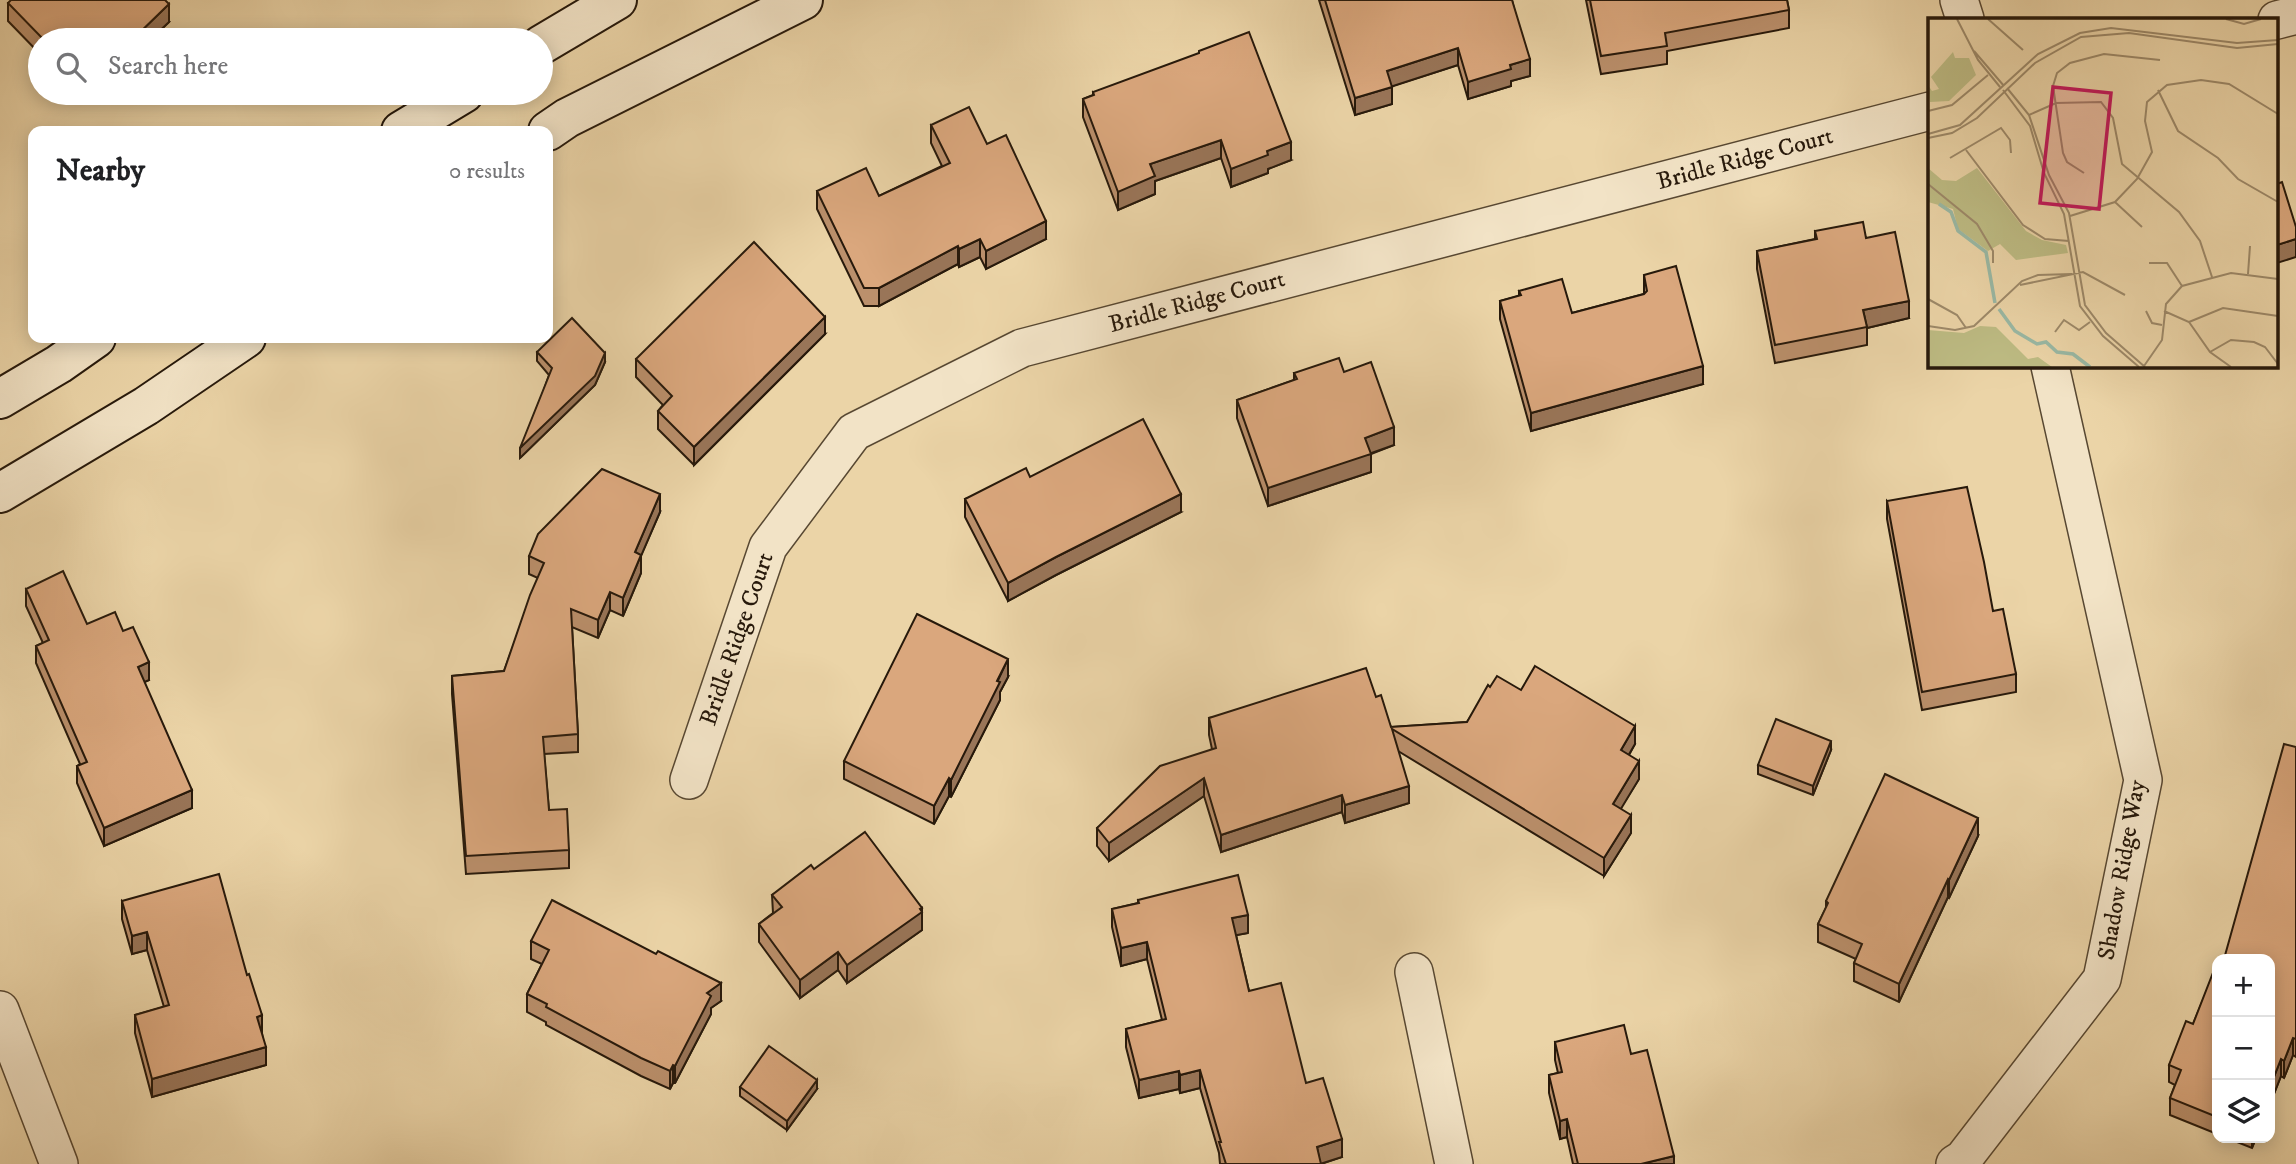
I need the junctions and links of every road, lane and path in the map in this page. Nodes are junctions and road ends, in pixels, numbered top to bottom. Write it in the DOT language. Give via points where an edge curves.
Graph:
graph roads {
  1 [pos="617,0"];
  2 [pos="803,0"];
  3 [pos="1959,0"];
  4 [pos="2296,15"];
  5 [pos="1965,18"];
  6 [pos="2278,20"];
  7 [pos="553,38"];
  8 [pos="444,105"];
  9 [pos="1928,112"];
  10 [pos="409,126"];
  11 [pos="553,128"];
  12 [pos="89,343"];
  13 [pos="239,343"];
  14 [pos="2050,368"];
  15 [pos="0,399"];
  16 [pos="0,493"];
  17 [pos="689,780"];
  18 [pos="1414,972"];
  19 [pos="0,1010"];
  20 [pos="59,1164"];
  21 [pos="1454,1164"];
  22 [pos="1955,1164"];
  1 -- 7 [label="main road"];
  2 -- 11 [label="main road"];
  3 -- 5 [label="street"];
  4 -- 6 [label="street"];
  8 -- 10 [label="main road"];
  9 -- 17 [label="street, Bridle Ridge Court" via="1023,348 854,432 768,547"];
  12 -- 15 [label="main road"];
  13 -- 16 [label="main road" via="146,406"];
  14 -- 22 [label="street, Shadow Ridge Way" via="2143,780 2102,979"];
  18 -- 21 [label="street"];
  19 -- 20 [label="street"];
}
